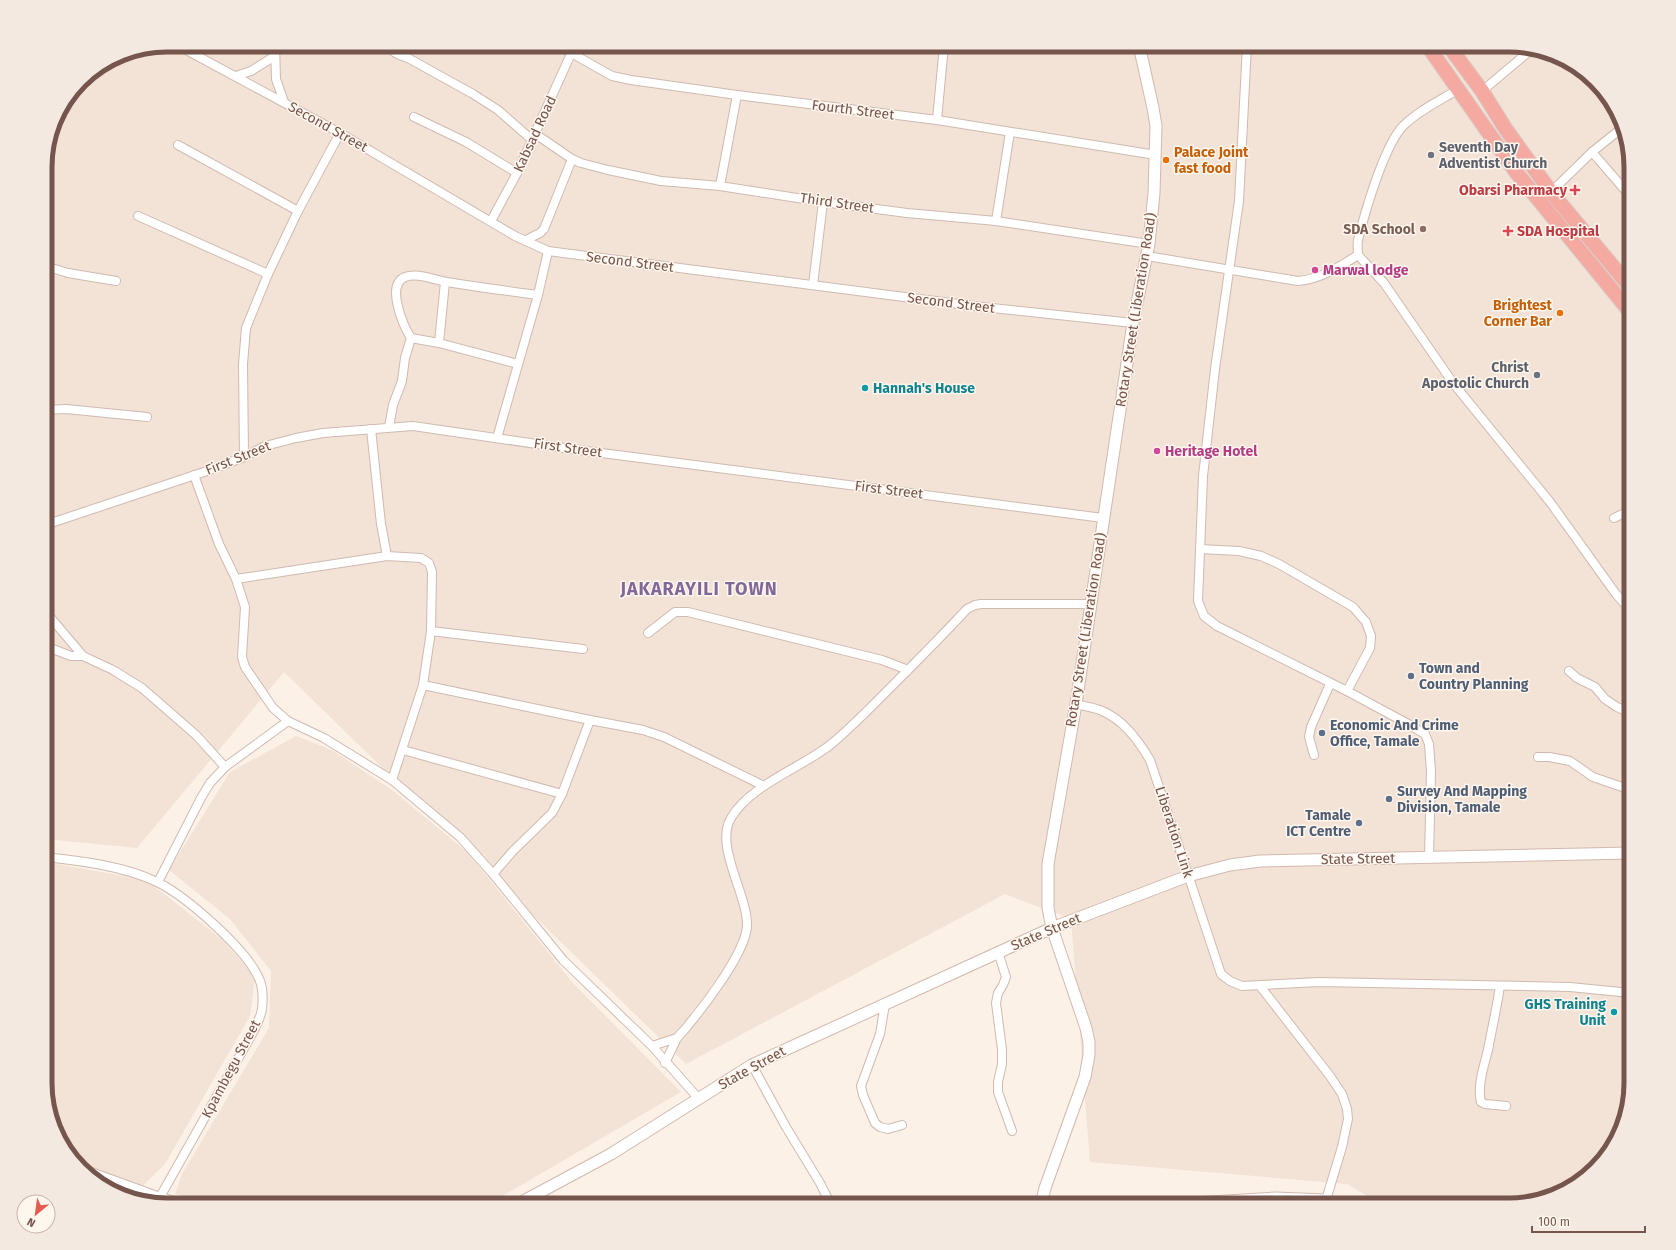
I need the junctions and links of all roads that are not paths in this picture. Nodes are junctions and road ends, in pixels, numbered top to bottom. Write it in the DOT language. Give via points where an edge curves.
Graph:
graph roads {
  1 [pos="191,52"];
  2 [pos="275,52"];
  3 [pos="396,52"];
  4 [pos="943,52"];
  5 [pos="1141,52"];
  6 [pos="1247,52"];
  7 [pos="1432,52"];
  8 [pos="1453,52"];
  9 [pos="572,53"];
  10 [pos="1527,54"];
  11 [pos="275,56"];
  12 [pos="236,76"];
  13 [pos="1457,90"];
  14 [pos="1482,91"];
  15 [pos="737,95"];
  16 [pos="284,102"];
  17 [pos="414,117"];
  18 [pos="937,120"];
  19 [pos="1618,131"];
  20 [pos="1010,132"];
  21 [pos="340,133"];
  22 [pos="533,136"];
  23 [pos="178,145"];
  24 [pos="1592,152"];
  25 [pos="1156,155"];
  26 [pos="572,159"];
  27 [pos="517,173"];
  28 [pos="720,186"];
  29 [pos="1624,189"];
  30 [pos="1551,192"];
  31 [pos="823,202"];
  32 [pos="298,211"];
  33 [pos="138,216"];
  34 [pos="491,221"];
  35 [pos="996,221"];
  36 [pos="526,240"];
  37 [pos="1149,244"];
  38 [pos="548,252"];
  39 [pos="1358,255"];
  40 [pos="1147,256"];
  41 [pos="52,268"];
  42 [pos="1228,270"];
  43 [pos="268,274"];
  44 [pos="1624,280"];
  45 [pos="116,281"];
  46 [pos="445,282"];
  47 [pos="813,285"];
  48 [pos="538,295"];
  49 [pos="1624,304"];
  50 [pos="1133,323"];
  51 [pos="411,338"];
  52 [pos="439,343"];
  53 [pos="518,364"];
  54 [pos="52,410"];
  55 [pos="147,417"];
  56 [pos="388,428"];
  57 [pos="371,429"];
  58 [pos="497,438"];
  59 [pos="244,457"];
  60 [pos="194,475"];
  61 [pos="1624,513"];
  62 [pos="1103,518"];
  63 [pos="1614,518"];
  64 [pos="52,523"];
  65 [pos="1200,549"];
  66 [pos="387,556"];
  67 [pos="236,579"];
  68 [pos="1624,603"];
  69 [pos="1090,604"];
  70 [pos="52,619"];
  71 [pos="431,631"];
  72 [pos="648,633"];
  73 [pos="52,649"];
  74 [pos="583,649"];
  75 [pos="83,656"];
  76 [pos="908,670"];
  77 [pos="1569,671"];
  78 [pos="1330,684"];
  79 [pos="423,685"];
  80 [pos="1346,691"];
  81 [pos="1076,704"];
  82 [pos="1624,710"];
  83 [pos="590,720"];
  84 [pos="288,722"];
  85 [pos="403,750"];
  86 [pos="1314,755"];
  87 [pos="1538,757"];
  88 [pos="225,767"];
  89 [pos="392,780"];
  90 [pos="764,786"];
  91 [pos="1624,788"];
  92 [pos="562,794"];
  93 [pos="1624,853"];
  94 [pos="1429,857"];
  95 [pos="52,858"];
  96 [pos="493,874"];
  97 [pos="1188,876"];
  98 [pos="158,882"];
  99 [pos="1052,928"];
  100 [pos="998,952"];
  101 [pos="1260,986"];
  102 [pos="1500,986"];
  103 [pos="1624,992"];
  104 [pos="886,1004"];
  105 [pos="677,1038"];
  106 [pos="652,1046"];
  107 [pos="666,1063"];
  108 [pos="752,1065"];
  109 [pos="699,1099"];
  110 [pos="1506,1106"];
  111 [pos="902,1125"];
  112 [pos="1012,1131"];
  113 [pos="97,1174"];
  114 [pos="155,1197"];
  115 [pos="160,1197"];
  116 [pos="529,1198"];
  117 [pos="828,1198"];
  118 [pos="1043,1198"];
  119 [pos="1327,1198"];
  1 -- 12 [label="street, Second Street"];
  2 -- 11 [label="street"];
  3 -- 22 [label="street, Third Street" via="473,94"];
  4 -- 18 [label="street"];
  5 -- 25 [label="street, Rotary Street (Liberation Road)" via="1156,126"];
  6 -- 42 [label="street" via="1239,201"];
  7 -- 13 [label="highway"];
  8 -- 14 [label="highway"];
  9 -- 15 [label="street, Fourth Street" via="612,76"];
  9 -- 22 [label="street, Kabsad Road"];
  10 -- 14 [label="street"];
  11 -- 12 [label="street" via="251,71"];
  11 -- 16 [label="street" via="276,79"];
  12 -- 16 [label="street, Second Street"];
  13 -- 39 [label="street" via="1417,114 1403,126 1394,140 1376,182 1358,241"];
  13 -- 49 [label="highway" via="1516,172"];
  14 -- 30 [label="highway"];
  15 -- 18 [label="street, Fourth Street"];
  15 -- 28 [label="street"];
  16 -- 21 [label="street, Second Street"];
  17 -- 27 [label="street" via="466,142"];
  18 -- 20 [label="street, Fourth Street"];
  19 -- 24 [label="street"];
  20 -- 25 [label="street, Fourth Street"];
  20 -- 35 [label="street"];
  21 -- 32 [label="street"];
  21 -- 34 [label="street, Second Street"];
  22 -- 26 [label="street, Third Street"];
  22 -- 27 [label="street, Kabsad Road"];
  23 -- 32 [label="street"];
  24 -- 29 [label="street"];
  24 -- 30 [label="street"];
  25 -- 37 [label="street, Rotary Street (Liberation Road)"];
  26 -- 28 [label="street, Third Street" via="608,170 661,181"];
  26 -- 36 [label="street" via="544,229"];
  27 -- 34 [label="street, Kabsad Road"];
  28 -- 31 [label="street, Third Street"];
  30 -- 44 [label="highway"];
  31 -- 35 [label="street, Third Street"];
  31 -- 47 [label="street"];
  32 -- 43 [label="street"];
  33 -- 43 [label="street"];
  34 -- 36 [label="street, Second Street"];
  35 -- 37 [label="street, Third Street"];
  36 -- 38 [label="street, Second Street"];
  37 -- 40 [label="street, Rotary Street (Liberation Road)"];
  38 -- 47 [label="street, Second Street"];
  38 -- 48 [label="street"];
  39 -- 42 [label="street" via="1312,280 1298,281"];
  39 -- 68 [label="street" via="1384,283 1453,383 1550,502"];
  40 -- 42 [label="street"];
  40 -- 50 [label="street, Rotary Street (Liberation Road)"];
  41 -- 45 [label="street"];
  42 -- 65 [label="street" via="1204,476"];
  43 -- 59 [label="street" via="246,328"];
  46 -- 48 [label="street"];
  46 -- 51 [label="street" via="413,275 404,277 399,282 398,309"];
  46 -- 52 [label="street"];
  47 -- 50 [label="street, Second Street"];
  48 -- 53 [label="street"];
  50 -- 62 [label="street, Rotary Street (Liberation Road)"];
  51 -- 52 [label="street"];
  51 -- 56 [label="street"];
  52 -- 53 [label="street"];
  53 -- 58 [label="street"];
  54 -- 55 [label="street"];
  56 -- 57 [label="street, First Street"];
  56 -- 58 [label="street, First Street" via="413,426"];
  57 -- 59 [label="street, First Street" via="296,438 265,446"];
  57 -- 66 [label="street"];
  58 -- 62 [label="street, First Street"];
  59 -- 60 [label="street, First Street"];
  60 -- 64 [label="street, First Street"];
  60 -- 67 [label="street" via="219,544"];
  61 -- 63 [label="street"];
  62 -- 69 [label="street, Rotary Street (Liberation Road)"];
  65 -- 78 [label="street" via="1198,601 1204,616 1217,626"];
  65 -- 80 [label="street" via="1239,551 1261,556 1353,607 1366,622 1371,636 1370,648"];
  66 -- 67 [label="street"];
  66 -- 71 [label="street" via="421,558 429,563 432,572"];
  67 -- 84 [label="street" via="245,607 242,657 245,667 273,708"];
  69 -- 76 [label="street" via="975,605 967,609"];
  69 -- 81 [label="street, Rotary Street (Liberation Road)"];
  70 -- 75 [label="street"];
  71 -- 74 [label="street"];
  71 -- 79 [label="street"];
  72 -- 76 [label="street" via="675,612 688,612 882,660"];
  73 -- 75 [label="street" via="71,656"];
  75 -- 88 [label="street" via="142,688 196,735"];
  76 -- 90 [label="street" via="829,746"];
  77 -- 82 [label="street" via="1595,687 1605,699"];
  78 -- 80 [label="street"];
  78 -- 86 [label="street" via="1308,738"];
  79 -- 83 [label="street"];
  79 -- 85 [label="street"];
  80 -- 94 [label="street" via="1425,734 1429,744 1431,772"];
  81 -- 97 [label="street, Liberation Link" via="1100,710 1113,718 1138,741 1150,760"];
  81 -- 99 [label="street, Rotary Street (Liberation Road)" via="1048,864 1048,908"];
  83 -- 90 [label="street" via="643,730 664,737"];
  83 -- 92 [label="street"];
  84 -- 88 [label="street"];
  84 -- 89 [label="street" via="324,738"];
  85 -- 89 [label="street"];
  85 -- 92 [label="street"];
  87 -- 91 [label="street" via="1570,761 1593,777"];
  88 -- 98 [label="street" via="210,783 201,798"];
  89 -- 96 [label="street" via="460,837"];
  90 -- 105 [label="street" via="738,807 730,819 726,833 747,925 743,942 714,992"];
  92 -- 96 [label="street" via="552,813"];
  93 -- 94 [label="street, State Street"];
  94 -- 97 [label="street, State Street" via="1260,861 1230,865"];
  95 -- 98 [label="street, Kpambegu Street" via="87,862 135,873"];
  96 -- 106 [label="street" via="563,960"];
  97 -- 99 [label="street, State Street"];
  97 -- 101 [label="street, Liberation Link" via="1221,974 1242,986"];
  98 -- 115 [label="street, Kpambegu Street" via="202,913 242,953 260,981 262,994 259,1018 241,1054"];
  99 -- 100 [label="street, State Street"];
  99 -- 118 [label="street, Rotary Street (Liberation Road)" via="1086,1028 1089,1055 1085,1077"];
  100 -- 104 [label="street, State Street"];
  100 -- 112 [label="street" via="1006,977 996,1003 1002,1050 998,1092"];
  101 -- 102 [label="street" via="1319,982"];
  101 -- 119 [label="street" via="1330,1076 1342,1094 1347,1109 1348,1119 1342,1147"];
  102 -- 103 [label="street" via="1570,987"];
  102 -- 110 [label="street" via="1479,1097 1485,1104"];
  104 -- 108 [label="street, State Street"];
  104 -- 111 [label="street" via="880,1034 861,1086 875,1123 888,1129"];
  105 -- 106 [label="street"];
  105 -- 107 [label="street"];
  106 -- 107 [label="street"];
  107 -- 109 [label="street"];
  108 -- 109 [label="street, State Street"];
  108 -- 117 [label="street"];
  109 -- 116 [label="street, State Street" via="611,1154"];
  113 -- 115 [label="street"];
  114 -- 115 [label="street"];
}
